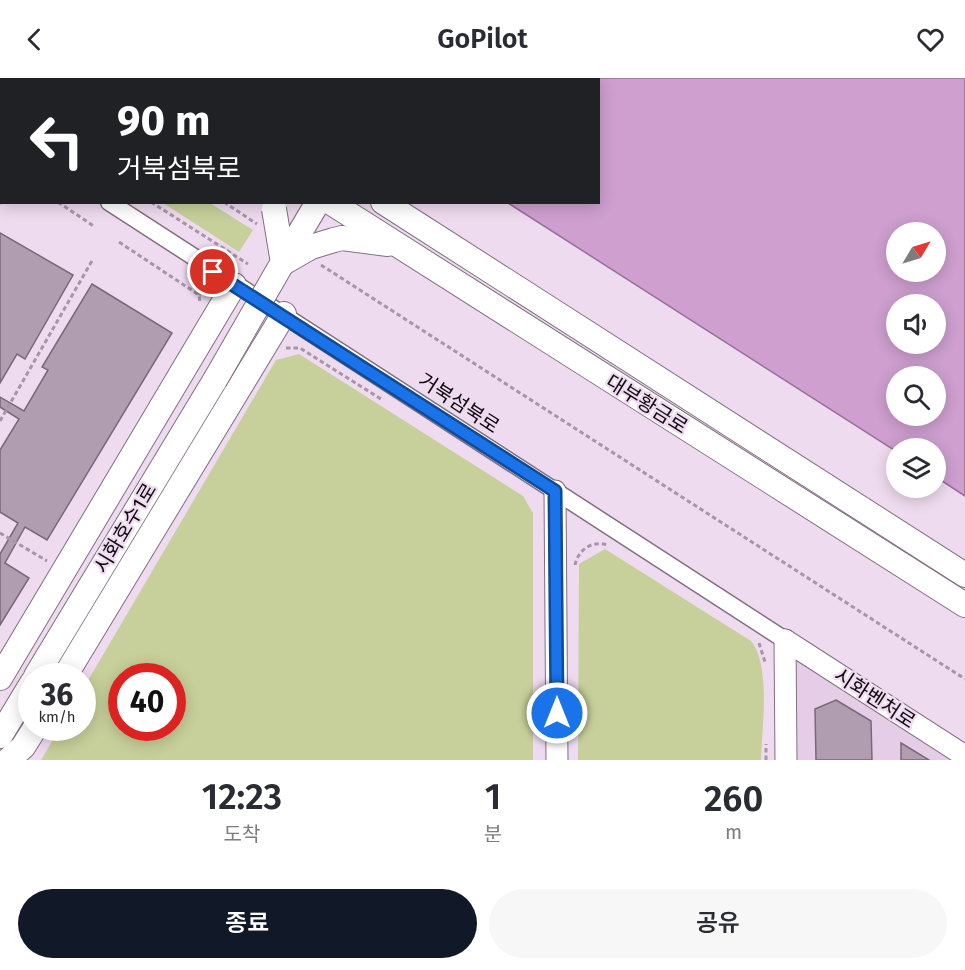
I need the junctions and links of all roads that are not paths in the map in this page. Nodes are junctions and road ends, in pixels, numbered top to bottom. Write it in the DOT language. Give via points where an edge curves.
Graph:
graph roads {
  1 [pos="112,204"];
  2 [pos="317,204"];
  3 [pos="333,204"];
  4 [pos="386,204"];
  5 [pos="270,213"];
  6 [pos="398,246"];
  7 [pos="283,263"];
  8 [pos="234,285"];
  9 [pos="284,314"];
  10 [pos="555,491"];
  11 [pos="965,575"];
  12 [pos="965,605"];
  13 [pos="785,640"];
  14 [pos="44,663"];
  15 [pos="73,663"];
  16 [pos="0,678"];
  17 [pos="18,706"];
  18 [pos="0,736"];
  19 [pos="26,741"];
  20 [pos="965,756"];
  21 [pos="8,760"];
  22 [pos="557,760"];
  23 [pos="786,760"];
  1 -- 8 [label="street, 거북섬북로"];
  2 -- 7 [label="main road, 시화호수1로, bridge"];
  3 -- 6 [label="main road, 대부황금로"];
  4 -- 11 [label="main road, 대부황금로"];
  5 -- 7 [label="main road, bridge"];
  6 -- 7 [label="main road, bridge" via="342,238 311,247"];
  6 -- 12 [label="main road, 대부황금로"];
  7 -- 14 [label="main road, 시화호수1로, bridge"];
  8 -- 9 [label="street, 거북섬북로"];
  8 -- 16 [label="main road"];
  9 -- 10 [label="street, 거북섬북로"];
  9 -- 15 [label="main road"];
  10 -- 13 [label="street, 거북섬북로"];
  10 -- 22 [label="street"];
  13 -- 20 [label="street, 시화벤처로"];
  13 -- 23 [label="street"];
  17 -- 18 [label="main road"];
  19 -- 21 [label="main road"];
}
